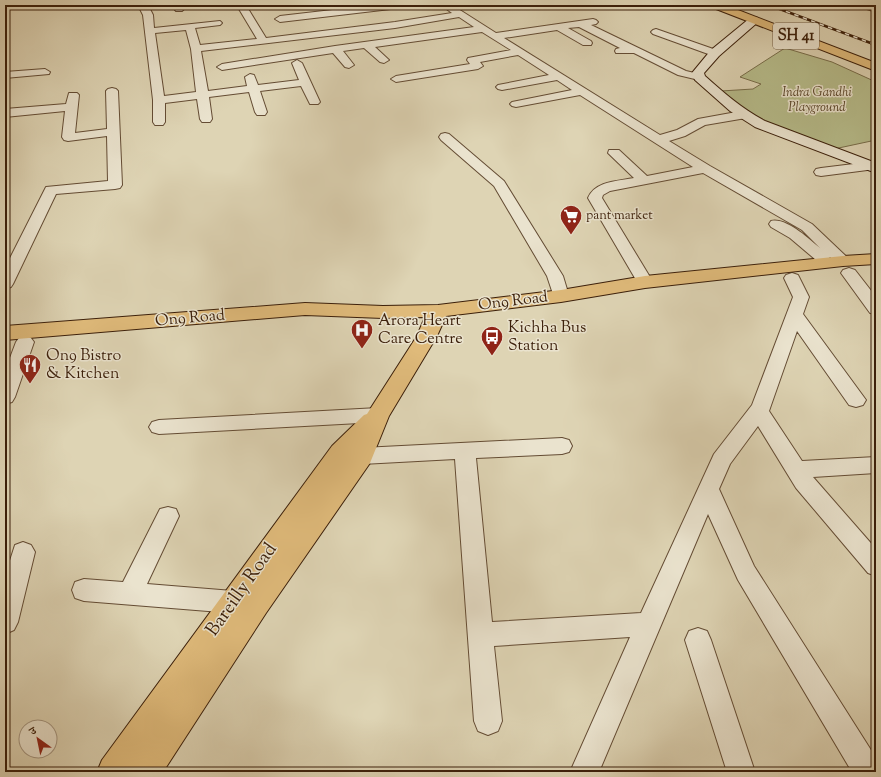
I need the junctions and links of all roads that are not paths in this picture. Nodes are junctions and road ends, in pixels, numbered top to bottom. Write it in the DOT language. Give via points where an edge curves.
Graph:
graph roads {
  1 [pos="143,5"];
  2 [pos="400,5"];
  3 [pos="434,5"];
  4 [pos="715,5"];
  5 [pos="726,5"];
  6 [pos="864,5"];
  7 [pos="244,9"];
  8 [pos="876,9"];
  9 [pos="452,12"];
  10 [pos="197,13"];
  11 [pos="754,20"];
  12 [pos="593,22"];
  13 [pos="217,23"];
  14 [pos="581,24"];
  15 [pos="195,26"];
  16 [pos="255,27"];
  17 [pos="559,27"];
  18 [pos="477,30"];
  19 [pos="150,31"];
  20 [pos="656,32"];
  21 [pos="494,36"];
  22 [pos="263,41"];
  23 [pos="587,43"];
  24 [pos="366,45"];
  25 [pos="196,49"];
  26 [pos="335,49"];
  27 [pos="519,52"];
  28 [pos="715,53"];
  29 [pos="506,54"];
  30 [pos="384,60"];
  31 [pos="876,62"];
  32 [pos="297,63"];
  33 [pos="349,66"];
  34 [pos="222,67"];
  35 [pos="876,67"];
  36 [pos="248,70"];
  37 [pos="45,72"];
  38 [pos="7,75"];
  39 [pos="559,76"];
  40 [pos="699,77"];
  41 [pos="396,79"];
  42 [pos="546,80"];
  43 [pos="306,82"];
  44 [pos="5,87"];
  45 [pos="502,87"];
  46 [pos="254,88"];
  47 [pos="112,91"];
  48 [pos="582,91"];
  49 [pos="568,94"];
  50 [pos="203,95"];
  51 [pos="159,100"];
  52 [pos="314,102"];
  53 [pos="516,104"];
  54 [pos="261,112"];
  55 [pos="5,113"];
  56 [pos="742,114"];
  57 [pos="206,119"];
  58 [pos="159,122"];
  59 [pos="113,132"];
  60 [pos="445,137"];
  61 [pos="656,146"];
  62 [pos="614,152"];
  63 [pos="674,165"];
  64 [pos="873,167"];
  65 [pos="821,172"];
  66 [pos="687,174"];
  67 [pos="702,175"];
  68 [pos="645,181"];
  69 [pos="738,202"];
  70 [pos="876,259"];
  71 [pos="840,265"];
  72 [pos="876,271"];
  73 [pos="792,278"];
  74 [pos="644,282"];
  75 [pos="5,284"];
  76 [pos="561,296"];
  77 [pos="876,309"];
  78 [pos="438,310"];
  79 [pos="383,312"];
  80 [pos="794,315"];
  81 [pos="5,333"];
  82 [pos="25,342"];
  83 [pos="5,344"];
  84 [pos="5,397"];
  85 [pos="856,400"];
  86 [pos="759,411"];
  87 [pos="378,415"];
  88 [pos="159,427"];
  89 [pos="562,446"];
  90 [pos="465,451"];
  91 [pos="362,456"];
  92 [pos="876,465"];
  93 [pos="796,470"];
  94 [pos="708,489"];
  95 [pos="168,516"];
  96 [pos="23,552"];
  97 [pos="876,566"];
  98 [pos="84,590"];
  99 [pos="130,594"];
  100 [pos="233,602"];
  101 [pos="5,622"];
  102 [pos="649,624"];
  103 [pos="481,635"];
  104 [pos="698,640"];
  105 [pos="488,721"];
  106 [pos="114,772"];
  107 [pos="143,772"];
  108 [pos="584,772"];
  109 [pos="741,772"];
  110 [pos="868,772"];
  1 -- 19 [label="street" via="148,15"];
  2 -- 16 [label="street"];
  3 -- 9 [label="street"];
  4 -- 11 [label="main road, SH 41"];
  5 -- 31 [label="main road"];
  6 -- 8 [label="street"];
  7 -- 16 [label="street"];
  9 -- 18 [label="street"];
  9 -- 22 [label="street" via="395,25"];
  10 -- 15 [label="street"];
  11 -- 28 [label="street"];
  11 -- 35 [label="main road, SH 41"];
  12 -- 14 [label="street"];
  13 -- 15 [label="street"];
  14 -- 17 [label="street"];
  14 -- 40 [label="street" via="625,50 637,50 682,73"];
  15 -- 19 [label="street"];
  15 -- 25 [label="street"];
  16 -- 22 [label="street"];
  17 -- 21 [label="street"];
  17 -- 23 [label="street"];
  18 -- 21 [label="street"];
  18 -- 24 [label="street"];
  18 -- 29 [label="street"];
  19 -- 51 [label="street"];
  20 -- 28 [label="street"];
  21 -- 27 [label="street"];
  22 -- 25 [label="street"];
  24 -- 26 [label="street"];
  24 -- 30 [label="street"];
  25 -- 50 [label="street"];
  26 -- 33 [label="street"];
  26 -- 34 [label="street"];
  27 -- 29 [label="street"];
  27 -- 39 [label="street"];
  28 -- 40 [label="street" via="698,73"];
  29 -- 41 [label="street" via="472,60 478,66"];
  29 -- 42 [label="street"];
  32 -- 43 [label="street"];
  36 -- 46 [label="street"];
  37 -- 38 [label="street"];
  38 -- 44 [label="street"];
  39 -- 42 [label="street"];
  39 -- 48 [label="street"];
  40 -- 56 [label="street"];
  42 -- 45 [label="street"];
  42 -- 49 [label="street"];
  43 -- 46 [label="street"];
  43 -- 52 [label="street"];
  46 -- 50 [label="street"];
  46 -- 54 [label="street"];
  47 -- 59 [label="street"];
  48 -- 49 [label="street"];
  48 -- 61 [label="street"];
  49 -- 53 [label="street"];
  49 -- 61 [label="street"];
  50 -- 51 [label="street"];
  50 -- 57 [label="street"];
  51 -- 58 [label="street"];
  55 -- 59 [label="street" via="72,101 68,137"];
  56 -- 61 [label="street" via="702,122"];
  56 -- 64 [label="street" via="760,124"];
  59 -- 75 [label="street" via="115,185 51,190"];
  60 -- 76 [label="street" via="499,184 555,276"];
  61 -- 67 [label="street"];
  62 -- 68 [label="street"];
  63 -- 66 [label="street"];
  64 -- 65 [label="street"];
  66 -- 67 [label="street"];
  66 -- 68 [label="street"];
  67 -- 71 [label="street" via="807,227"];
  68 -- 74 [label="street" via="606,188 597,193 595,198"];
  69 -- 71 [label="street"];
  70 -- 71 [label="main road, On9 Road"];
  71 -- 72 [label="main road"];
  71 -- 73 [label="main road"];
  71 -- 74 [label="main road, On9 Road"];
  71 -- 77 [label="street"];
  73 -- 76 [label="main road" via="652,291"];
  73 -- 80 [label="street" via="801,297"];
  74 -- 76 [label="main road, On9 Road"];
  76 -- 78 [label="main road, On9 Road"];
  78 -- 79 [label="main road, On9 Road"];
  78 -- 87 [label="main road, Bareilly Road" via="427,336"];
  79 -- 81 [label="main road, On9 Road" via="305,310"];
  79 -- 82 [label="main road" via="303,321"];
  80 -- 85 [label="street"];
  80 -- 86 [label="street"];
  82 -- 83 [label="main road"];
  82 -- 84 [label="street"];
  86 -- 93 [label="street"];
  86 -- 94 [label="street" via="721,460"];
  87 -- 88 [label="street"];
  87 -- 91 [label="main road, Bareilly Road"];
  87 -- 100 [label="main road, Bareilly Road" via="340,453"];
  89 -- 90 [label="street"];
  90 -- 91 [label="street"];
  90 -- 103 [label="street"];
  91 -- 107 [label="main road, Bareilly Road" via="256,604"];
  92 -- 93 [label="street"];
  93 -- 97 [label="street"];
  94 -- 102 [label="street"];
  94 -- 110 [label="street" via="746,574"];
  95 -- 99 [label="street"];
  96 -- 101 [label="street"];
  98 -- 99 [label="street"];
  99 -- 100 [label="street"];
  100 -- 106 [label="main road, Bareilly Road"];
  102 -- 103 [label="street"];
  102 -- 108 [label="street"];
  103 -- 105 [label="street"];
  104 -- 109 [label="street"];
}
